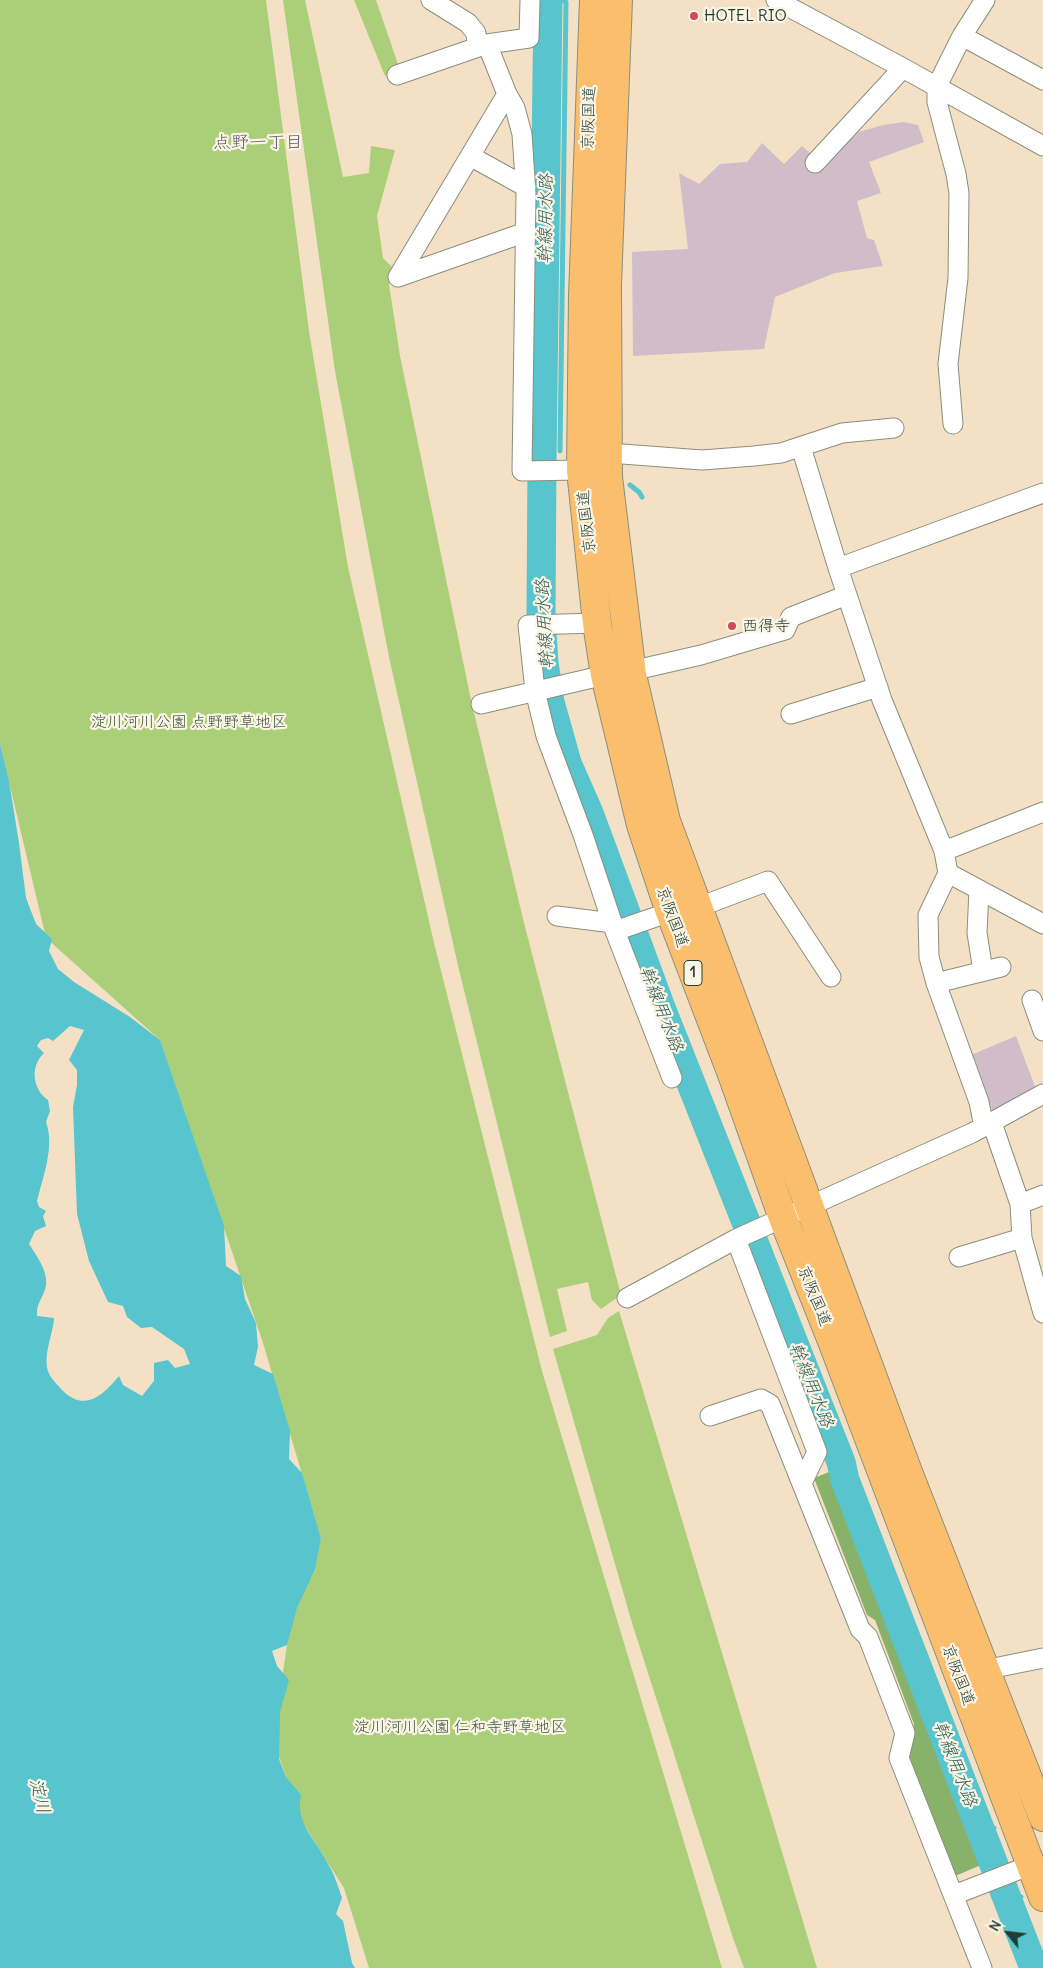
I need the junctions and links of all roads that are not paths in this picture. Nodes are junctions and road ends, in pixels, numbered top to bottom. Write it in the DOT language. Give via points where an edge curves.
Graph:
graph roads {
  1 [pos="431,0"];
  2 [pos="530,0"];
  3 [pos="594,0"];
  4 [pos="618,0"];
  5 [pos="776,0"];
  6 [pos="985,0"];
  7 [pos="962,36"];
  8 [pos="482,45"];
  9 [pos="903,68"];
  10 [pos="397,75"];
  11 [pos="1043,80"];
  12 [pos="938,86"];
  13 [pos="507,94"];
  14 [pos="1043,146"];
  15 [pos="470,156"];
  16 [pos="815,163"];
  17 [pos="526,187"];
  18 [pos="526,232"];
  19 [pos="953,424"];
  20 [pos="894,428"];
  21 [pos="801,447"];
  22 [pos="609,453"];
  23 [pos="570,470"];
  24 [pos="1043,493"];
  25 [pos="838,568"];
  26 [pos="847,595"];
  27 [pos="597,623"];
  28 [pos="618,673"];
  29 [pos="878,687"];
  30 [pos="535,691"];
  31 [pos="481,704"];
  32 [pos="791,714"];
  33 [pos="1043,812"];
  34 [pos="944,851"];
  35 [pos="948,873"];
  36 [pos="979,890"];
  37 [pos="699,907"];
  38 [pos="557,916"];
  39 [pos="660,916"];
  40 [pos="1043,924"];
  41 [pos="614,927"];
  42 [pos="1001,967"];
  43 [pos="983,972"];
  44 [pos="831,976"];
  45 [pos="936,983"];
  46 [pos="1032,1000"];
  47 [pos="1043,1030"];
  48 [pos="672,1078"];
  49 [pos="1043,1094"];
  50 [pos="988,1125"];
  51 [pos="1043,1195"];
  52 [pos="1020,1204"];
  53 [pos="810,1206"];
  54 [pos="772,1222"];
  55 [pos="738,1238"];
  56 [pos="1022,1238"];
  57 [pos="959,1257"];
  58 [pos="627,1298"];
  59 [pos="1043,1312"];
  60 [pos="710,1416"];
  61 [pos="802,1483"];
  62 [pos="1043,1658"];
  63 [pos="984,1670"];
  64 [pos="1043,1817"];
  65 [pos="1020,1870"];
  66 [pos="954,1895"];
  67 [pos="1043,1897"];
  68 [pos="982,1968"];
  1 -- 8 [label="street" via="468,23"];
  2 -- 8 [label="street" via="529,38"];
  3 -- 23 [label="highway, 京阪国道 / 1" via="583,296"];
  4 -- 22 [label="highway, 京阪国道 / 1" via="606,284"];
  5 -- 9 [label="street"];
  6 -- 7 [label="street"];
  7 -- 11 [label="street"];
  7 -- 12 [label="street"];
  8 -- 10 [label="street"];
  8 -- 13 [label="street"];
  9 -- 12 [label="street"];
  9 -- 16 [label="street"];
  12 -- 14 [label="street"];
  12 -- 19 [label="street" via="937,102 959,193 958,278 948,364"];
  13 -- 15 [label="street"];
  13 -- 17 [label="street" via="515,108 522,134"];
  15 -- 17 [label="street"];
  15 -- 18 [label="street" via="398,276"];
  17 -- 18 [label="street"];
  18 -- 23 [label="street" via="522,471"];
  20 -- 21 [label="street" via="842,433"];
  21 -- 22 [label="street" via="702,460"];
  21 -- 25 [label="street"];
  22 -- 28 [label="highway, 京阪国道 / 1"];
  23 -- 27 [label="highway, 京阪国道 / 1"];
  24 -- 25 [label="street"];
  25 -- 26 [label="street"];
  26 -- 28 [label="street" via="790,617 786,630 701,655"];
  26 -- 29 [label="street"];
  27 -- 28 [label="highway, 京阪国道 / 1"];
  27 -- 30 [label="street" via="528,625"];
  28 -- 30 [label="street"];
  28 -- 37 [label="highway, 京阪国道 / 1" via="666,821"];
  28 -- 39 [label="highway, 京阪国道 / 1" via="641,825"];
  29 -- 32 [label="street"];
  29 -- 34 [label="street"];
  30 -- 31 [label="street"];
  30 -- 41 [label="street" via="546,736"];
  33 -- 34 [label="street"];
  34 -- 35 [label="street"];
  35 -- 36 [label="street"];
  35 -- 45 [label="street" via="928,915 929,957"];
  36 -- 40 [label="street"];
  36 -- 43 [label="street" via="977,933"];
  37 -- 44 [label="street" via="768,881"];
  37 -- 53 [label="highway, 京阪国道 / 1"];
  38 -- 41 [label="street"];
  39 -- 41 [label="street"];
  39 -- 54 [label="highway, 京阪国道 / 1" via="733,1077"];
  41 -- 48 [label="street"];
  42 -- 43 [label="street"];
  43 -- 45 [label="street"];
  45 -- 50 [label="street"];
  46 -- 47 [label="street"];
  49 -- 50 [label="street"];
  50 -- 52 [label="street"];
  50 -- 53 [label="street"];
  51 -- 52 [label="street"];
  52 -- 56 [label="street"];
  53 -- 54 [label="street"];
  53 -- 63 [label="highway, 京阪国道 / 1"];
  54 -- 55 [label="street"];
  54 -- 65 [label="highway, 京阪国道 / 1" via="832,1340"];
  55 -- 58 [label="street"];
  55 -- 61 [label="street" via="817,1452"];
  56 -- 57 [label="street"];
  56 -- 59 [label="street"];
  60 -- 61 [label="street" via="761,1399 770,1404"];
  61 -- 66 [label="street" via="905,1733 899,1758"];
  62 -- 63 [label="street"];
  63 -- 64 [label="highway, 京阪国道 / 1"];
  65 -- 66 [label="street"];
  65 -- 67 [label="highway, 京阪国道 / 1"];
  66 -- 68 [label="street"];
}
